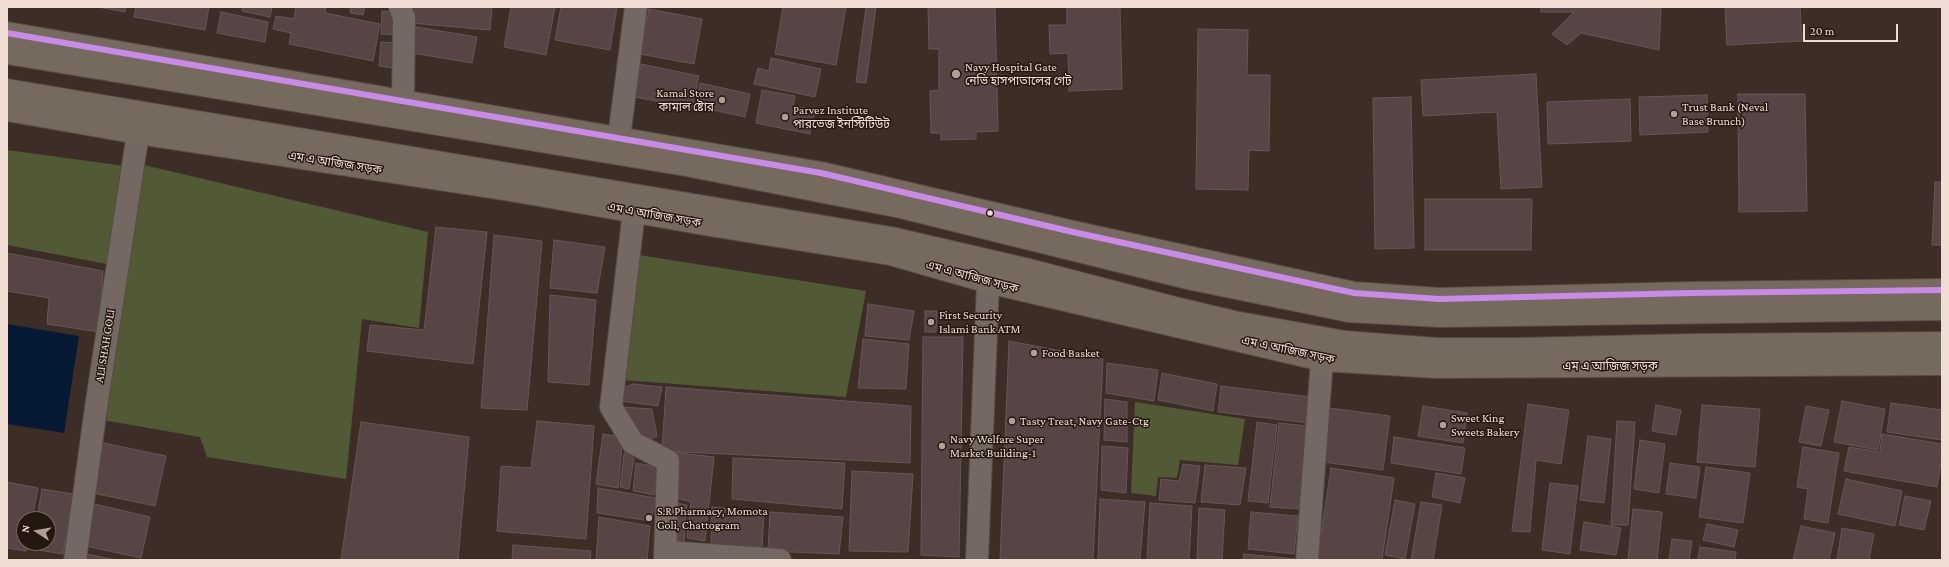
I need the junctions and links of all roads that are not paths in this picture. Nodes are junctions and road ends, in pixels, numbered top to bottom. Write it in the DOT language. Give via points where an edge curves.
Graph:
graph roads {
  1 [pos="400,7"];
  2 [pos="636,7"];
  3 [pos="7,33"];
  4 [pos="7,53"];
  5 [pos="7,90"];
  6 [pos="403,102"];
  7 [pos="7,110"];
  8 [pos="138,133"];
  9 [pos="619,137"];
  10 [pos="634,211"];
  11 [pos="988,282"];
  12 [pos="1942,290"];
  13 [pos="1942,309"];
  14 [pos="1942,343"];
  15 [pos="1322,360"];
  16 [pos="1942,364"];
  17 [pos="666,556"];
  18 [pos="75,560"];
  19 [pos="780,560"];
  20 [pos="977,560"];
  21 [pos="1307,560"];
  1 -- 6 [label="street" via="404,18"];
  2 -- 9 [label="street"];
  3 -- 6 [label="main road"];
  4 -- 13 [label="highway" via="686,165 901,207 1192,279 1349,311 1440,316"];
  5 -- 14 [label="highway" via="891,238 1179,309 1345,342 1436,349"];
  6 -- 9 [label="main road"];
  7 -- 8 [label="main road, এম এ আজিজ সড়ক"];
  8 -- 10 [label="main road, এম এ আজিজ সড়ক"];
  8 -- 18 [label="street, ALI SHAH GOLI" via="96,401"];
  9 -- 12 [label="main road" via="821,173 1073,232 1354,292 1439,299"];
  10 -- 11 [label="main road, এম এ আজিজ সড়ক" via="890,254"];
  10 -- 17 [label="street" via="611,407 633,443 668,461"];
  11 -- 15 [label="main road, এম এ আজিজ সড়ক"];
  11 -- 20 [label="street"];
  15 -- 16 [label="main road, এম এ আজিজ সড়ক" via="1436,367"];
  15 -- 21 [label="street"];
  17 -- 19 [label="street"];
}
